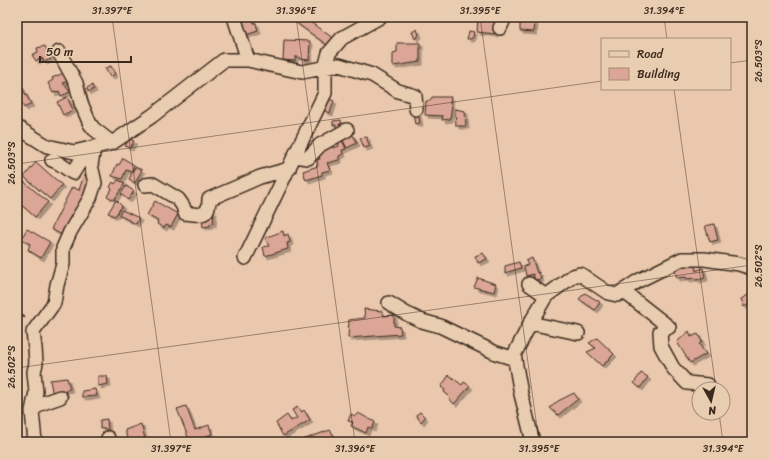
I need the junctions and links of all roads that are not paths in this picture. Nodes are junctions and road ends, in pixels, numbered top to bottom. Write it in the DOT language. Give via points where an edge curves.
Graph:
graph roads {
  1 [pos="234,17"];
  2 [pos="380,17"];
  3 [pos="59,52"];
  4 [pos="248,60"];
  5 [pos="325,68"];
  6 [pos="416,109"];
  7 [pos="17,127"];
  8 [pos="346,130"];
  9 [pos="112,143"];
  10 [pos="94,148"];
  11 [pos="295,156"];
  12 [pos="52,160"];
  13 [pos="289,169"];
  14 [pos="145,185"];
  15 [pos="245,258"];
  16 [pos="752,268"];
  17 [pos="529,284"];
  18 [pos="623,291"];
  19 [pos="546,296"];
  20 [pos="389,303"];
  21 [pos="530,323"];
  22 [pos="578,333"];
  23 [pos="515,360"];
  24 [pos="691,384"];
  25 [pos="60,397"];
  26 [pos="32,411"];
  27 [pos="35,442"];
  28 [pos="533,442"];
  1 -- 4 [label="street"];
  2 -- 5 [label="street" via="342,38 329,53"];
  3 -- 9 [label="street" via="76,83 90,124"];
  4 -- 5 [label="street" via="302,72"];
  4 -- 9 [label="street" via="224,60 152,116"];
  5 -- 6 [label="street" via="339,65 372,75 398,91 415,96"];
  5 -- 11 [label="street" via="325,93"];
  7 -- 10 [label="street" via="47,146 74,152"];
  8 -- 11 [label="street" via="320,145 308,158"];
  9 -- 10 [label="street"];
  10 -- 12 [label="street" via="85,154 73,173"];
  10 -- 26 [label="street" via="91,165 95,183 90,198 63,248 63,264 54,303 33,332 36,392"];
  11 -- 13 [label="street"];
  13 -- 14 [label="street" via="260,177 208,199 208,207 204,213 198,215 184,212 178,199 157,186"];
  13 -- 15 [label="street"];
  16 -- 18 [label="street" via="704,259 682,258"];
  17 -- 19 [label="street"];
  18 -- 19 [label="street" via="616,295 608,293 580,274 573,276"];
  18 -- 24 [label="street" via="669,327 660,332 661,346 673,368 687,383"];
  19 -- 21 [label="street"];
  20 -- 23 [label="street" via="422,321 440,326"];
  21 -- 22 [label="street"];
  21 -- 23 [label="street" via="514,356"];
  23 -- 28 [label="street"];
  25 -- 26 [label="street" via="40,404"];
  26 -- 27 [label="street"];
}
